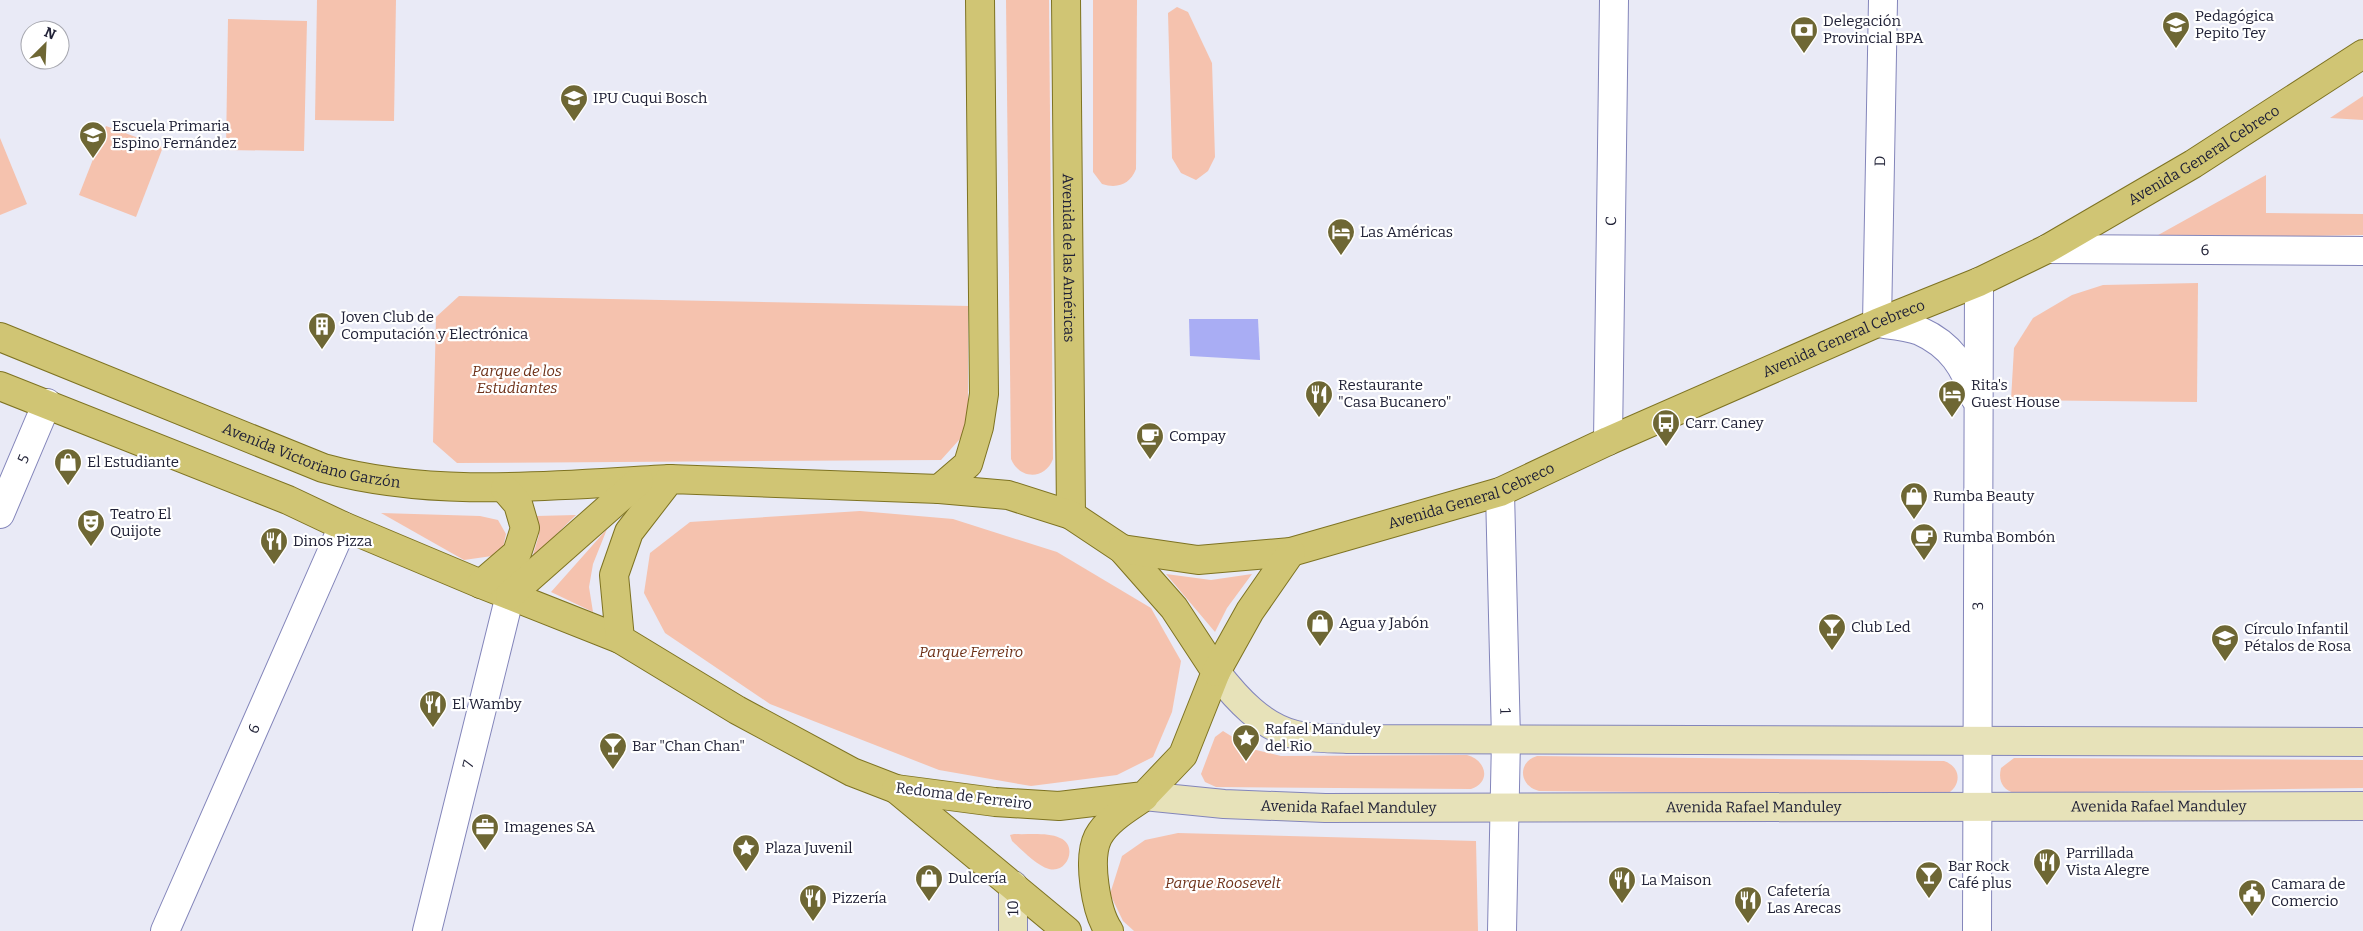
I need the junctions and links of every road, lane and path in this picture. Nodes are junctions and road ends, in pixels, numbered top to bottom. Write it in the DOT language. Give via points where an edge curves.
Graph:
graph roads {
  1 [pos="980,0"];
  2 [pos="1066,0"];
  3 [pos="1614,0"];
  4 [pos="1883,0"];
  5 [pos="2363,54"];
  6 [pos="2047,249"];
  7 [pos="2363,250"];
  8 [pos="1980,282"];
  9 [pos="1878,323"];
  10 [pos="0,337"];
  11 [pos="0,386"];
  12 [pos="47,403"];
  13 [pos="1979,412"];
  14 [pos="1608,441"];
  15 [pos="670,479"];
  16 [pos="639,481"];
  17 [pos="505,489"];
  18 [pos="940,489"];
  19 [pos="1500,492"];
  20 [pos="0,514"];
  21 [pos="1071,515"];
  22 [pos="343,526"];
  23 [pos="1122,549"];
  24 [pos="1291,552"];
  25 [pos="481,584"];
  26 [pos="510,595"];
  27 [pos="620,638"];
  28 [pos="1216,672"];
  29 [pos="1506,739"];
  30 [pos="1978,741"];
  31 [pos="2363,742"];
  32 [pos="896,788"];
  33 [pos="1144,796"];
  34 [pos="2363,806"];
  35 [pos="1978,807"];
  36 [pos="1506,808"];
  37 [pos="1013,885"];
  38 [pos="165,931"];
  39 [pos="427,931"];
  40 [pos="1014,931"];
  41 [pos="1068,931"];
  42 [pos="1109,931"];
  43 [pos="1502,931"];
  44 [pos="1977,931"];
  1 -- 18 [label="main road" via="984,394 968,464"];
  2 -- 21 [label="main road, Avenida de las Américas"];
  3 -- 14 [label="street, C"];
  4 -- 9 [label="street, D"];
  5 -- 6 [label="main road, Avenida General Cebreco" via="2193,164"];
  6 -- 7 [label="street, 6"];
  6 -- 8 [label="main road, Avenida General Cebreco"];
  8 -- 9 [label="main road, Avenida General Cebreco"];
  8 -- 13 [label="street, 3"];
  9 -- 13 [label="street" via="1919,331 1949,350 1967,374"];
  9 -- 14 [label="main road, Avenida General Cebreco"];
  10 -- 17 [label="main road, Avenida Victoriano Garzón" via="323,468 406,483"];
  11 -- 12 [label="main road"];
  12 -- 20 [label="street, 5"];
  12 -- 22 [label="main road" via="288,500"];
  13 -- 30 [label="street, 3"];
  14 -- 19 [label="main road, Avenida General Cebreco"];
  15 -- 16 [label="main road, Avenida Victoriano Garzón"];
  15 -- 18 [label="main road"];
  15 -- 27 [label="main road" via="629,532 614,574"];
  16 -- 17 [label="main road, Avenida Victoriano Garzón"];
  16 -- 26 [label="main road"];
  17 -- 25 [label="main road" via="518,504 525,528 517,553"];
  18 -- 21 [label="main road" via="1008,495"];
  19 -- 24 [label="main road, Avenida General Cebreco"];
  19 -- 29 [label="street, 1"];
  21 -- 23 [label="main road"];
  22 -- 25 [label="main road"];
  22 -- 38 [label="street, 6"];
  23 -- 24 [label="main road, Avenida General Cebreco" via="1198,560"];
  23 -- 28 [label="main road" via="1174,608"];
  24 -- 28 [label="main road" via="1250,612"];
  25 -- 26 [label="main road"];
  26 -- 27 [label="main road"];
  26 -- 39 [label="street, 7"];
  27 -- 32 [label="main road, Redoma de Ferreiro" via="737,710 852,772"];
  28 -- 29 [label="main road" via="1232,693 1259,718 1296,735 1350,739"];
  28 -- 33 [label="main road" via="1184,754"];
  29 -- 30 [label="main road"];
  29 -- 36 [label="street, 1"];
  30 -- 31 [label="main road"];
  30 -- 35 [label="street, 3"];
  32 -- 33 [label="main road, Redoma de Ferreiro" via="995,802 1059,806"];
  32 -- 37 [label="main road"];
  33 -- 36 [label="main road, Avenida Rafael Manduley" via="1224,804 1325,808"];
  33 -- 42 [label="main road" via="1116,816 1098,838 1093,861 1096,898"];
  34 -- 35 [label="main road, Avenida Rafael Manduley"];
  35 -- 36 [label="main road, Avenida Rafael Manduley"];
  35 -- 44 [label="street, 3"];
  36 -- 43 [label="street, 1"];
  37 -- 40 [label="main road, 10"];
  37 -- 41 [label="main road"];
}
